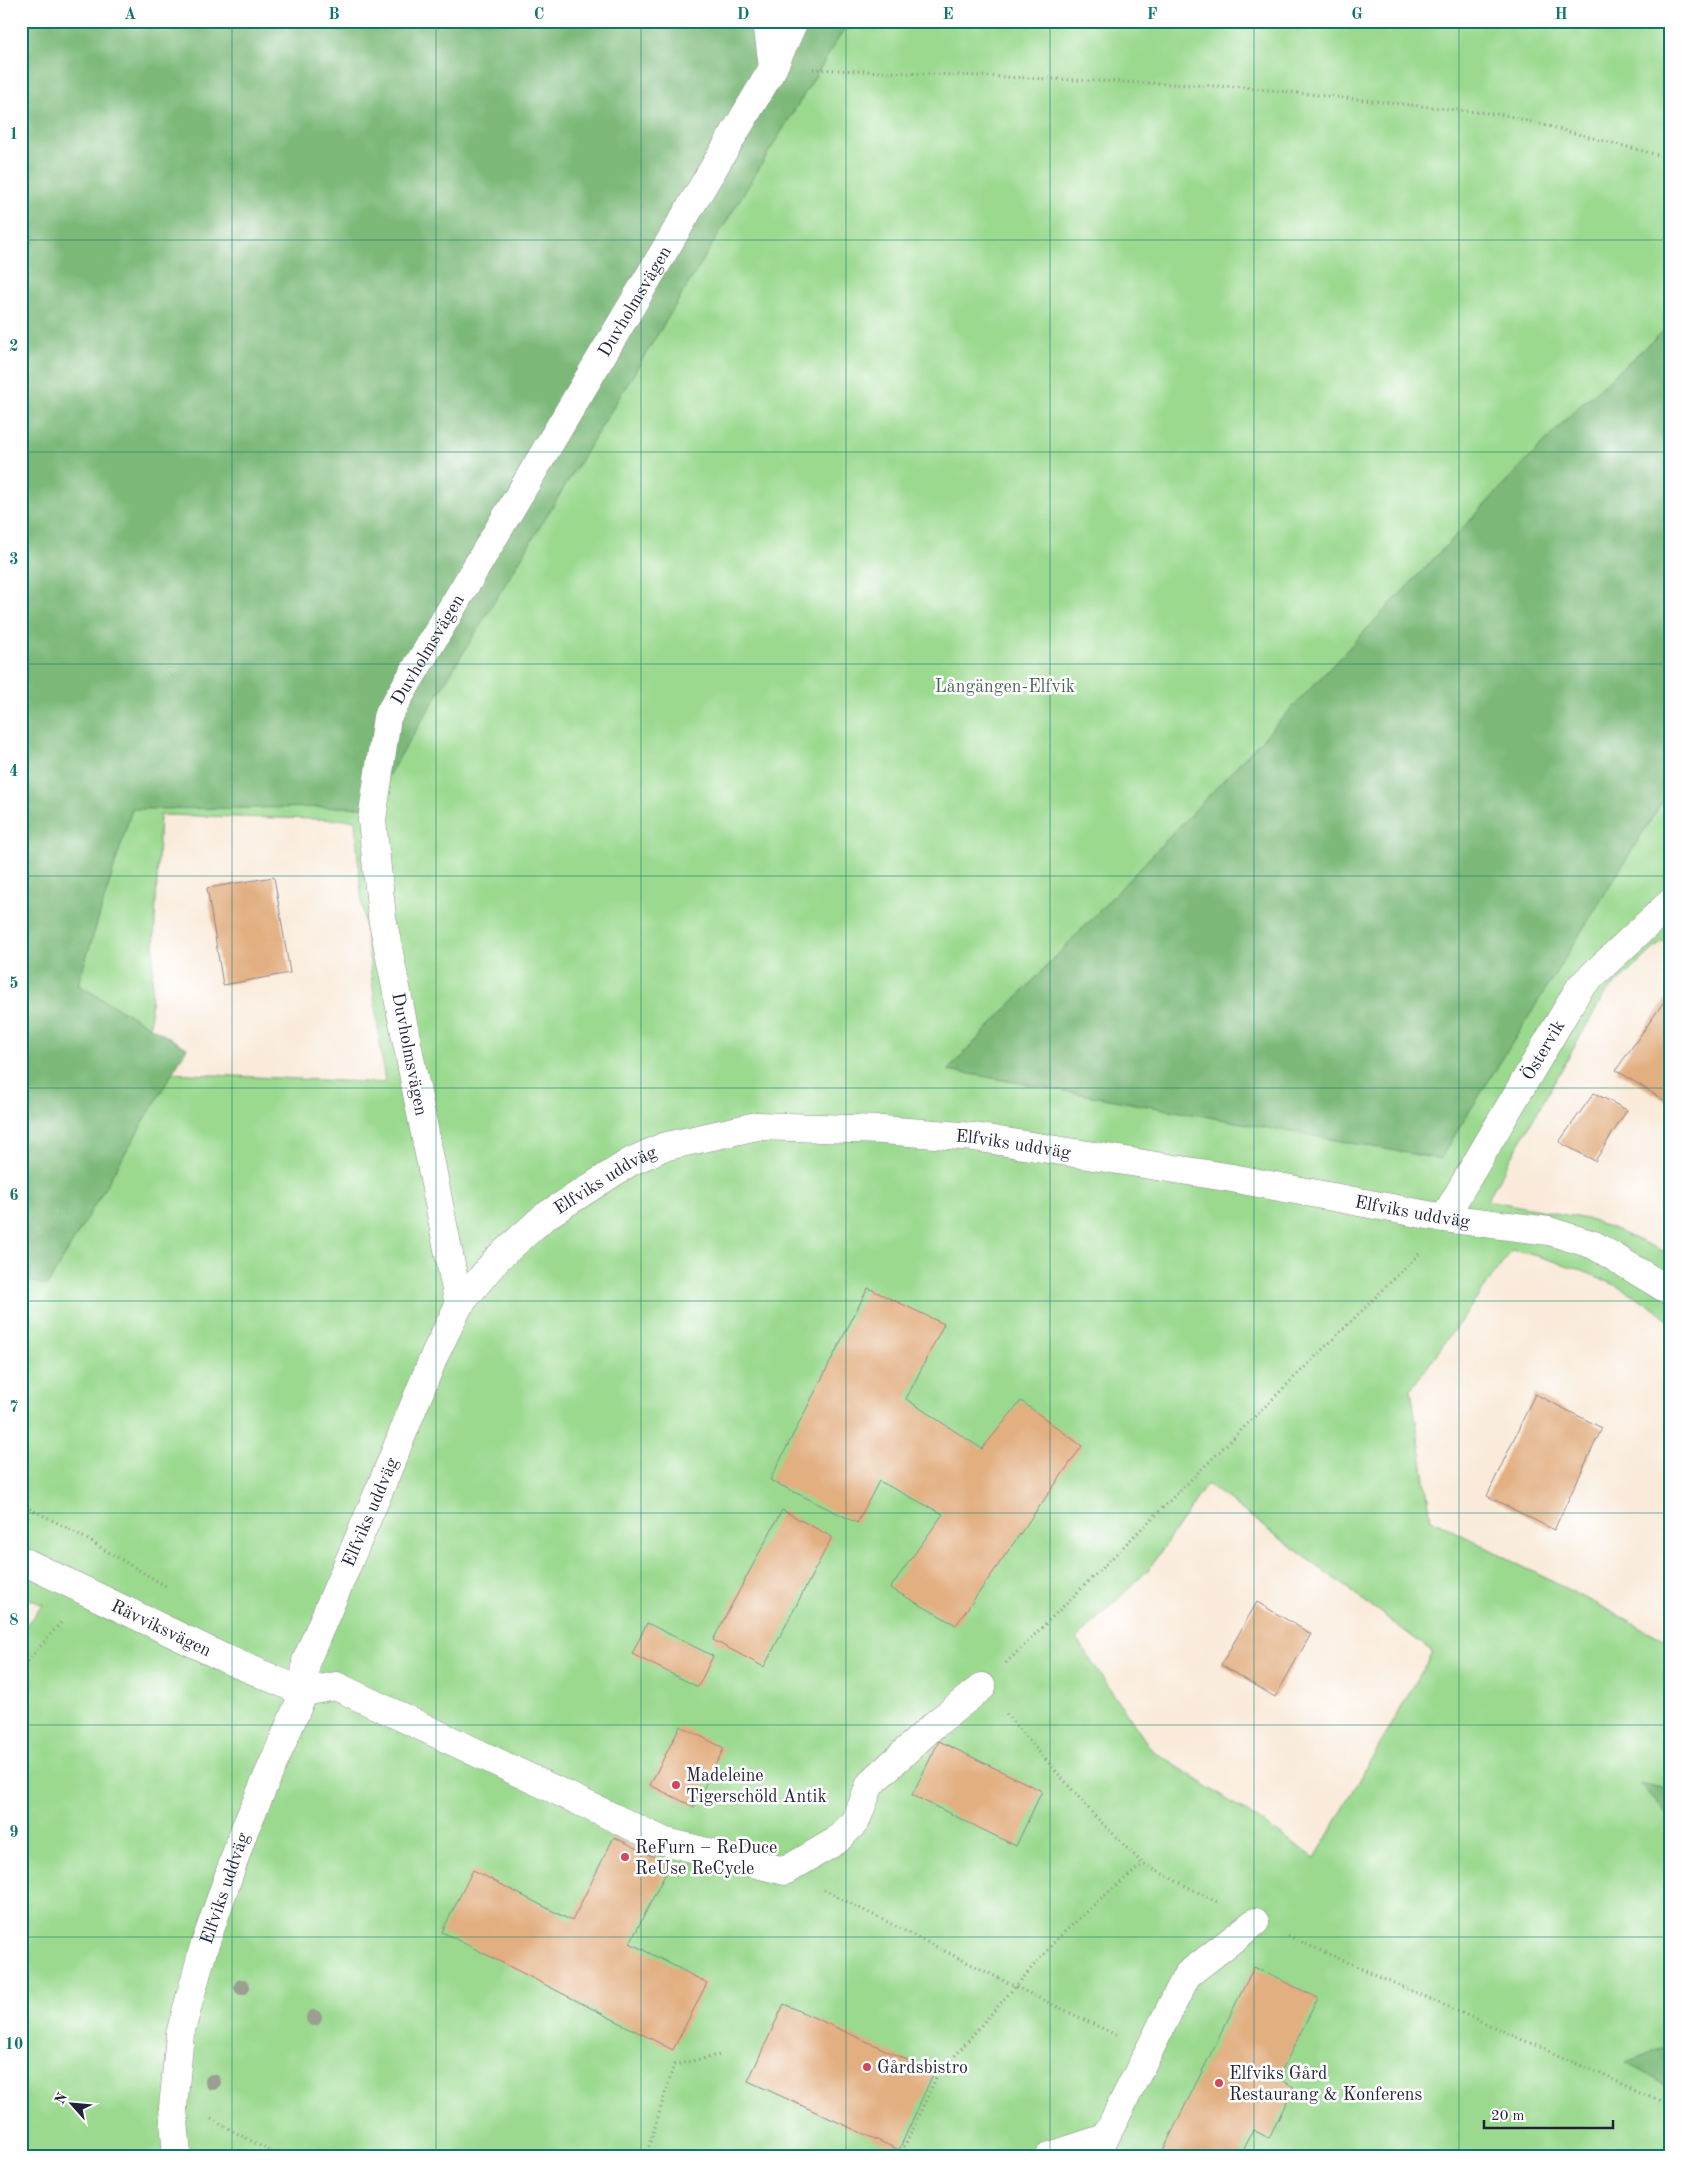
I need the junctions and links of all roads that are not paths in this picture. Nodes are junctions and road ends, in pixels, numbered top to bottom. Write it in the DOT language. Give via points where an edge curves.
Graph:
graph roads {
  1 [pos="767,21"];
  2 [pos="794,21"];
  3 [pos="773,68"];
  4 [pos="1670,903"];
  5 [pos="1444,1218"];
  6 [pos="1670,1291"];
  7 [pos="460,1305"];
  8 [pos="21,1560"];
  9 [pos="982,1687"];
  10 [pos="304,1692"];
  11 [pos="1255,1922"];
  12 [pos="177,2156"];
  13 [pos="1050,2156"];
  1 -- 3 [label="street"];
  2 -- 3 [label="street, Duvholmsvägen"];
  3 -- 7 [label="street, Duvholmsvägen" via="387,717 372,820 382,917"];
  4 -- 5 [label="street, Östervik" via="1580,986"];
  5 -- 6 [label="street, Elfviks uddväg" via="1549,1232 1594,1245"];
  5 -- 7 [label="street, Elfviks uddväg" via="1232,1178 974,1137 757,1126 664,1147 630,1162 544,1217 497,1258"];
  7 -- 10 [label="street, Elfviks uddväg" via="435,1354 306,1661"];
  8 -- 10 [label="street, Rävviksvägen" via="224,1658"];
  9 -- 10 [label="street" via="934,1725 870,1784 856,1821 836,1841 786,1871 663,1841 336,1686"];
  10 -- 12 [label="street, Elfviks uddväg" via="244,1831 202,1950 180,2034 173,2108"];
  11 -- 13 [label="street" via="1187,1975 1105,2138"];
}
